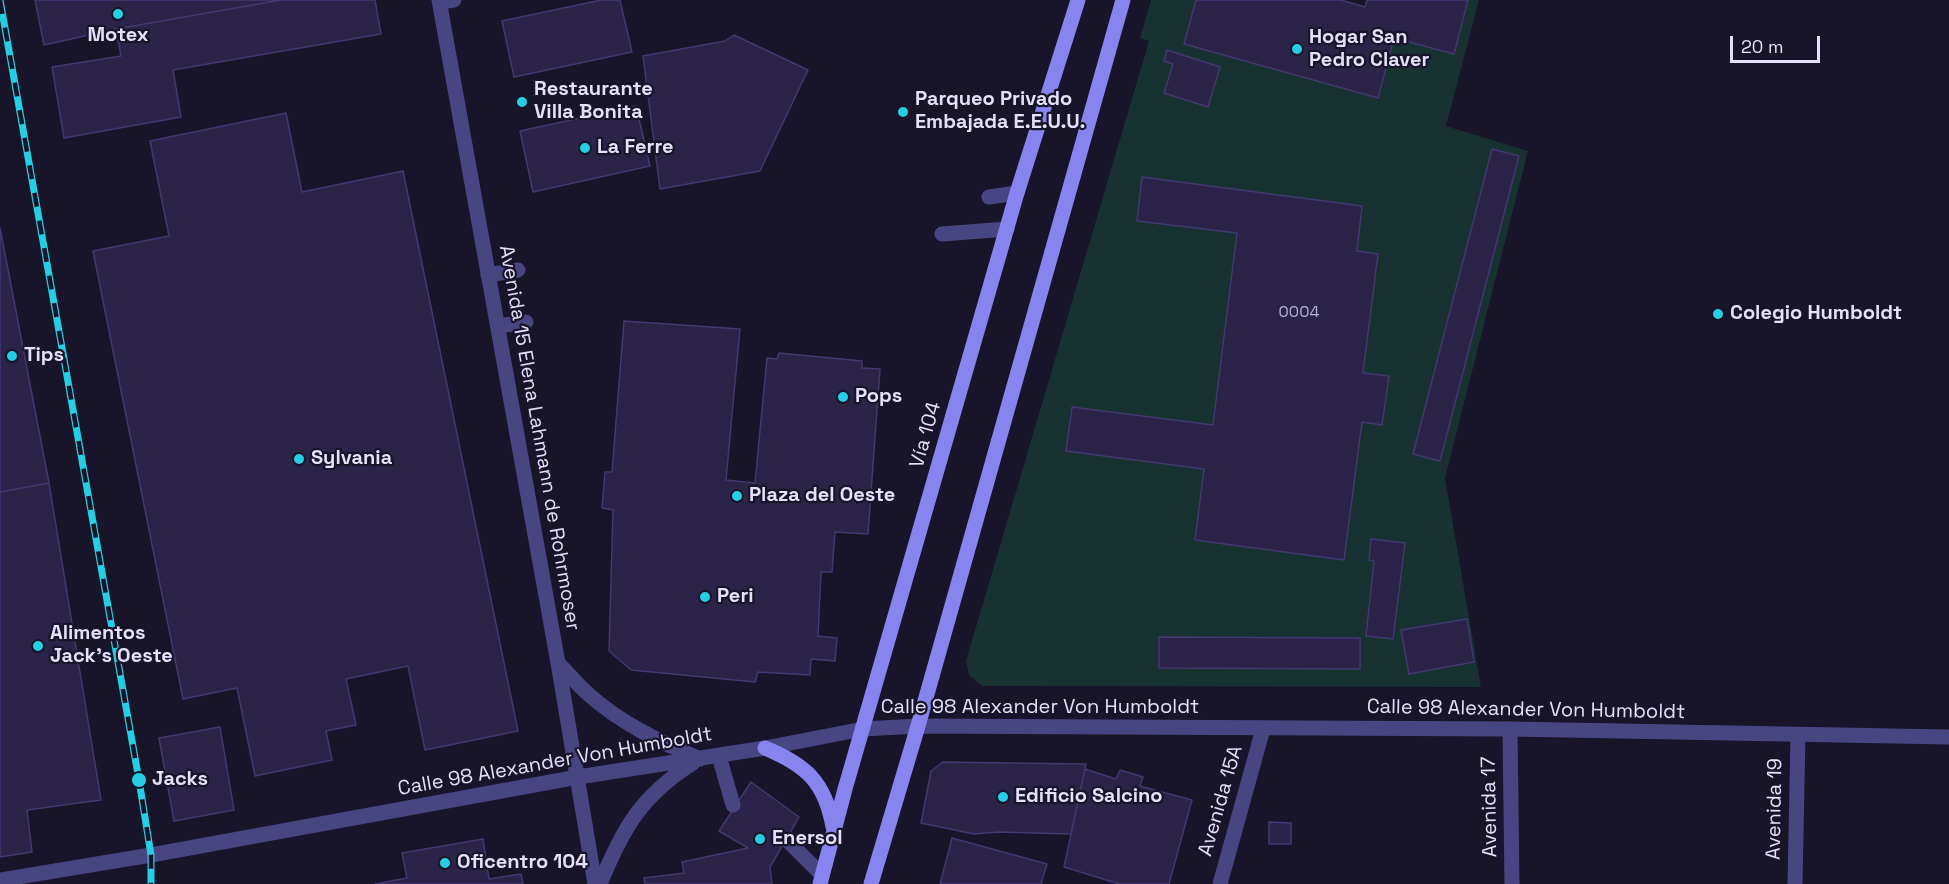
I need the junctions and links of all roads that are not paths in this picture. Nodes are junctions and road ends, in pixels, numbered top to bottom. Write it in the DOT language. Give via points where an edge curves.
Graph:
graph roads {
  1 [pos="1077,0"];
  2 [pos="1123,0"];
  3 [pos="444,1"];
  4 [pos="1017,194"];
  5 [pos="989,197"];
  6 [pos="1007,229"];
  7 [pos="942,234"];
  8 [pos="518,270"];
  9 [pos="489,275"];
  10 [pos="526,322"];
  11 [pos="498,326"];
  12 [pos="558,663"];
  13 [pos="918,726"];
  14 [pos="863,729"];
  15 [pos="1263,729"];
  16 [pos="1510,729"];
  17 [pos="1798,735"];
  18 [pos="1949,737"];
  19 [pos="765,748"];
  20 [pos="719,756"];
  21 [pos="700,759"];
  22 [pos="578,777"];
  23 [pos="733,805"];
  24 [pos="834,833"];
  25 [pos="787,840"];
  26 [pos="0,880"];
  27 [pos="821,880"];
  28 [pos="595,884"];
  29 [pos="600,884"];
  30 [pos="871,884"];
  31 [pos="1220,884"];
  32 [pos="1512,884"];
  33 [pos="1795,884"];
  1 -- 4 [label="main road, Vía 104"];
  2 -- 13 [label="main road"];
  3 -- 9 [label="street, Avenida 15 Elena Lahmann de Rohrmoser"];
  4 -- 5 [label="street"];
  4 -- 6 [label="main road, Vía 104"];
  6 -- 7 [label="street"];
  6 -- 14 [label="main road, Vía 104"];
  8 -- 9 [label="street"];
  9 -- 11 [label="street, Avenida 15 Elena Lahmann de Rohrmoser"];
  10 -- 11 [label="street"];
  11 -- 12 [label="street, Avenida 15 Elena Lahmann de Rohrmoser"];
  12 -- 21 [label="street" via="588,694 622,720 659,742"];
  12 -- 22 [label="street, Avenida 15 Elena Lahmann de Rohrmoser"];
  13 -- 14 [label="street, Calle 98 Alexander Von Humboldt"];
  13 -- 15 [label="street, Calle 98 Alexander Von Humboldt"];
  13 -- 30 [label="main road"];
  14 -- 19 [label="street, Calle 98 Alexander Von Humboldt"];
  14 -- 24 [label="main road, Vía 104"];
  15 -- 16 [label="street, Calle 98 Alexander Von Humboldt"];
  15 -- 31 [label="street, Avenida 15A"];
  16 -- 17 [label="street, Calle 98 Alexander Von Humboldt"];
  16 -- 32 [label="street, Avenida 17"];
  17 -- 18 [label="street, Calle 98 Alexander Von Humboldt"];
  17 -- 33 [label="street, Avenida 19"];
  19 -- 20 [label="street, Calle 98 Alexander Von Humboldt"];
  19 -- 24 [label="main road" via="790,759 811,776 826,797"];
  20 -- 21 [label="street, Calle 98 Alexander Von Humboldt"];
  20 -- 23 [label="street"];
  21 -- 22 [label="street, Calle 98 Alexander Von Humboldt"];
  21 -- 29 [label="street" via="670,777 645,801 625,829"];
  22 -- 26 [label="street, Calle 98 Alexander Von Humboldt"];
  22 -- 28 [label="street, Avenida 15 Elena Lahmann de Rohrmoser"];
  24 -- 27 [label="main road, Vía 104"];
  25 -- 27 [label="street"];
}
